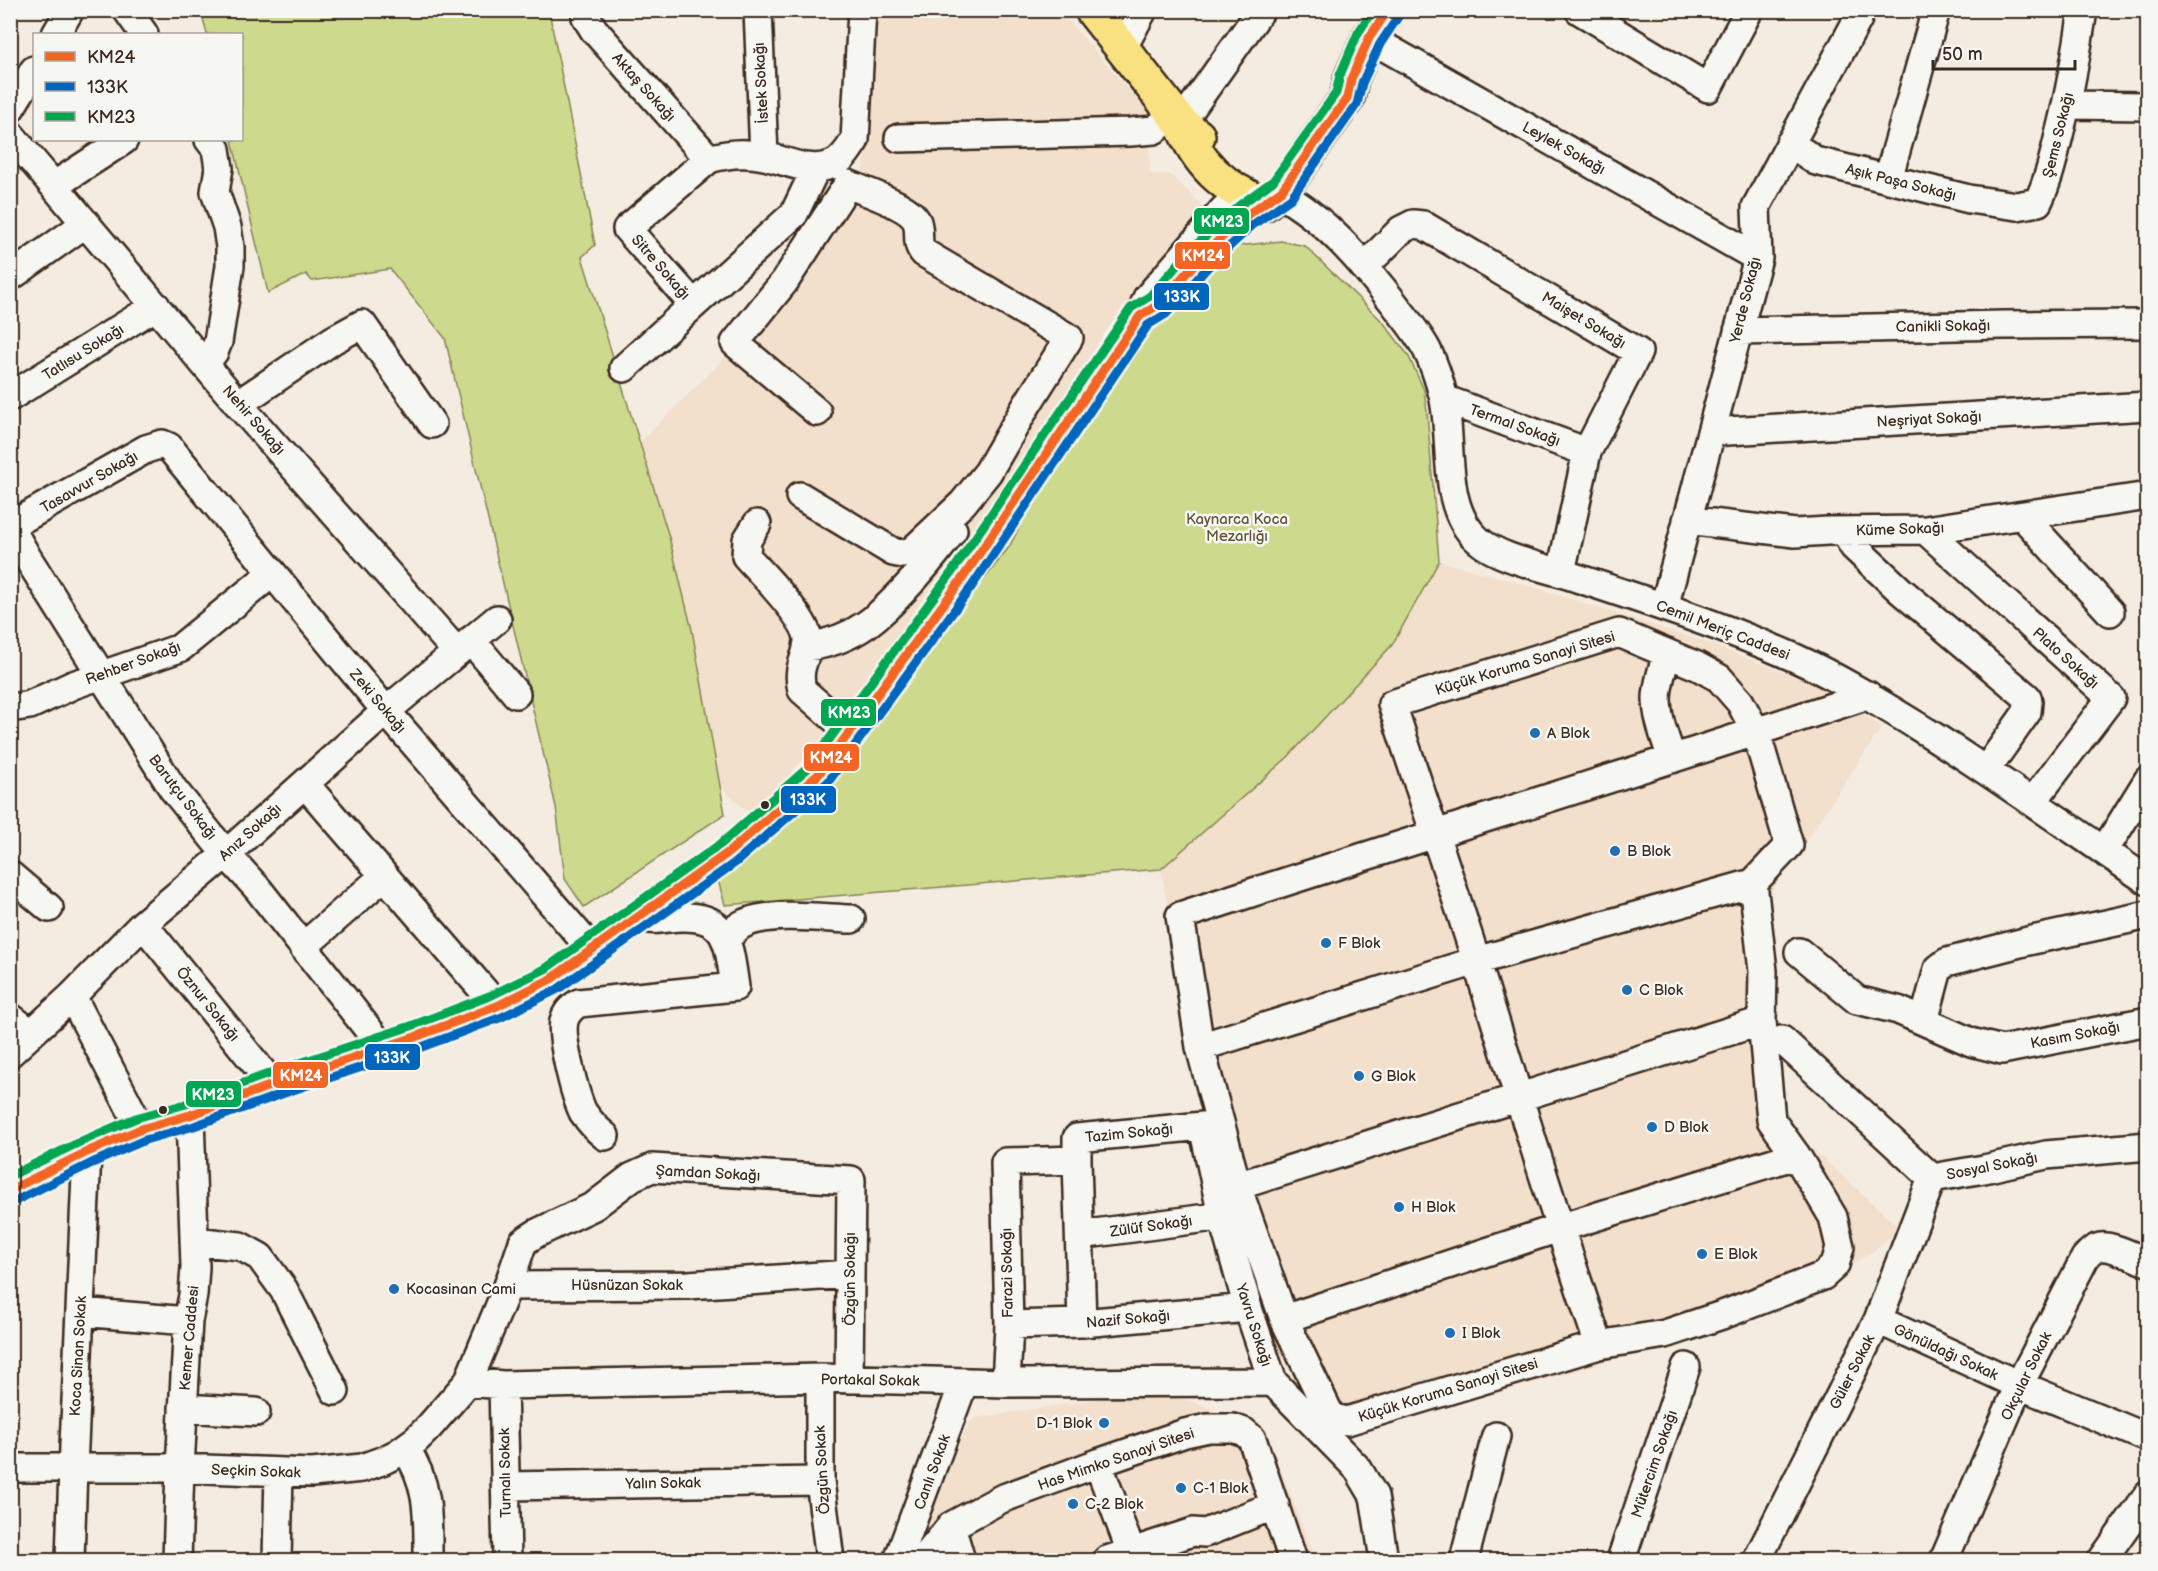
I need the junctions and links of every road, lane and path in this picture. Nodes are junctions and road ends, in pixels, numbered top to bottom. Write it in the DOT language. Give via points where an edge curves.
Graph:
graph roads {
  1 [pos="70,10"];
  2 [pos="127,10"];
  3 [pos="587,10"];
  4 [pos="758,10"];
  5 [pos="862,10"];
  6 [pos="1092,10"];
  7 [pos="1143,10"];
  8 [pos="1261,10"];
  9 [pos="1388,10"];
  10 [pos="1579,10"];
  11 [pos="1749,10"];
  12 [pos="1860,10"];
  13 [pos="1936,10"];
  14 [pos="2083,10"];
  15 [pos="1616,20"];
  16 [pos="57,33"];
  17 [pos="143,33"];
  18 [pos="1369,38"];
  19 [pos="1122,49"];
  20 [pos="33,72"];
  21 [pos="2066,105"];
  22 [pos="2148,106"];
  23 [pos="10,109"];
  24 [pos="1178,119"];
  25 [pos="899,138"];
  26 [pos="122,141"];
  27 [pos="210,141"];
  28 [pos="14,142"];
  29 [pos="1790,143"];
  30 [pos="764,156"];
  31 [pos="709,159"];
  32 [pos="816,168"];
  33 [pos="1888,179"];
  34 [pos="55,185"];
  35 [pos="1261,195"];
  36 [pos="2017,206"];
  37 [pos="86,223"];
  38 [pos="1758,258"];
  39 [pos="1364,267"];
  40 [pos="10,277"];
  41 [pos="693,304"];
  42 [pos="156,306"];
  43 [pos="1409,323"];
  44 [pos="2148,324"];
  45 [pos="1738,331"];
  46 [pos="205,364"];
  47 [pos="624,368"];
  48 [pos="10,397"];
  49 [pos="1444,399"];
  50 [pos="238,404"];
  51 [pos="2148,406"];
  52 [pos="817,412"];
  53 [pos="432,424"];
  54 [pos="1711,432"];
  55 [pos="169,447"];
  56 [pos="1587,452"];
  57 [pos="800,496"];
  58 [pos="2148,496"];
  59 [pos="963,503"];
  60 [pos="2026,515"];
  61 [pos="1687,520"];
  62 [pos="757,524"];
  63 [pos="10,527"];
  64 [pos="1844,531"];
  65 [pos="1925,531"];
  66 [pos="19,563"];
  67 [pos="1561,572"];
  68 [pos="271,574"];
  69 [pos="1664,607"];
  70 [pos="2110,612"];
  71 [pos="497,619"];
  72 [pos="464,646"];
  73 [pos="807,648"];
  74 [pos="1667,653"];
  75 [pos="102,675"];
  76 [pos="516,694"];
  77 [pos="1868,695"];
  78 [pos="11,711"];
  79 [pos="386,711"];
  80 [pos="850,732"];
  81 [pos="1756,732"];
  82 [pos="1672,759"];
  83 [pos="1986,770"];
  84 [pos="2148,780"];
  85 [pos="304,784"];
  86 [pos="2033,801"];
  87 [pos="1434,833"];
  88 [pos="2104,851"];
  89 [pos="226,854"];
  90 [pos="10,875"];
  91 [pos="384,876"];
  92 [pos="2148,881"];
  93 [pos="1753,883"];
  94 [pos="49,908"];
  95 [pos="641,915"];
  96 [pos="2148,915"];
  97 [pos="851,919"];
  98 [pos="143,924"];
  99 [pos="726,940"];
  100 [pos="303,947"];
  101 [pos="593,951"];
  102 [pos="1799,952"];
  103 [pos="1476,961"];
  104 [pos="72,996"];
  105 [pos="497,1006"];
  106 [pos="1762,1021"];
  107 [pos="1924,1021"];
  108 [pos="2148,1021"];
  109 [pos="21,1025"];
  110 [pos="1782,1040"];
  111 [pos="1200,1047"];
  112 [pos="383,1048"];
  113 [pos="10,1053"];
  114 [pos="272,1084"];
  115 [pos="1519,1098"];
  116 [pos="190,1115"];
  117 [pos="1203,1126"];
  118 [pos="141,1130"];
  119 [pos="605,1136"];
  120 [pos="2148,1146"];
  121 [pos="87,1152"];
  122 [pos="1797,1155"];
  123 [pos="1077,1160"];
  124 [pos="1005,1162"];
  125 [pos="1932,1178"];
  126 [pos="851,1180"];
  127 [pos="1237,1186"];
  128 [pos="10,1190"];
  129 [pos="1222,1216"];
  130 [pos="1559,1228"];
  131 [pos="1080,1235"];
  132 [pos="194,1241"];
  133 [pos="2148,1262"];
  134 [pos="850,1274"];
  135 [pos="508,1286"];
  136 [pos="1248,1308"];
  137 [pos="80,1312"];
  138 [pos="1284,1319"];
  139 [pos="1878,1320"];
  140 [pos="188,1321"];
  141 [pos="1082,1323"];
  142 [pos="1009,1325"];
  143 [pos="1599,1345"];
  144 [pos="1686,1367"];
  145 [pos="820,1378"];
  146 [pos="849,1378"];
  147 [pos="468,1382"];
  148 [pos="964,1382"];
  149 [pos="1273,1382"];
  150 [pos="1006,1383"];
  151 [pos="503,1385"];
  152 [pos="2019,1386"];
  153 [pos="335,1391"];
  154 [pos="183,1408"];
  155 [pos="255,1412"];
  156 [pos="1496,1436"];
  157 [pos="2148,1438"];
  158 [pos="405,1448"];
  159 [pos="1098,1463"];
  160 [pos="10,1468"];
  161 [pos="73,1468"];
  162 [pos="180,1468"];
  163 [pos="279,1472"];
  164 [pos="820,1481"];
  165 [pos="506,1486"];
  166 [pos="2148,1495"];
  167 [pos="1275,1504"];
  168 [pos="951,1526"];
  169 [pos="1205,1533"];
  170 [pos="1119,1556"];
  171 [pos="70,1560"];
  172 [pos="177,1560"];
  173 [pos="277,1560"];
  174 [pos="428,1560"];
  175 [pos="507,1560"];
  176 [pos="830,1560"];
  177 [pos="898,1560"];
  178 [pos="923,1560"];
  179 [pos="961,1560"];
  180 [pos="1158,1560"];
  181 [pos="1293,1560"];
  182 [pos="1384,1560"];
  183 [pos="1464,1560"];
  184 [pos="1622,1560"];
  185 [pos="1757,1560"];
  186 [pos="1944,1560"];
  187 [pos="2102,1560"];
  1 -- 16 [label="street"];
  2 -- 17 [label="street"];
  3 -- 31 [label="street, Aktaş Sokağı" via="586,17 594,30"];
  4 -- 30 [label="street, İstek Sokağı"];
  5 -- 32 [label="street" via="855,140 834,164"];
  6 -- 19 [label="main road, Cemil Meriç Caddesi"];
  7 -- 19 [label="street"];
  8 -- 24 [label="street"];
  9 -- 18 [label="main road"];
  10 -- 15 [label="street"];
  11 -- 15 [label="street" via="1708,88"];
  12 -- 29 [label="street, Yerde Sokağı"];
  13 -- 33 [label="street"];
  14 -- 21 [label="street, Şems Sokağı"];
  18 -- 35 [label="main road" via="1347,98"];
  18 -- 38 [label="street, Leylek Sokağı"];
  19 -- 24 [label="main road, Cemil Meriç Caddesi"];
  20 -- 23 [label="street"];
  21 -- 22 [label="street"];
  21 -- 36 [label="street, Şems Sokağı" via="2049,180 2038,202"];
  24 -- 25 [label="street" via="1154,129 1130,132"];
  24 -- 35 [label="main road, Cemil Meriç Caddesi"];
  26 -- 34 [label="street"];
  27 -- 46 [label="street" via="218,159 215,192 227,227 231,257 218,342"];
  28 -- 34 [label="street, Nehir Sokağı"];
  29 -- 33 [label="street, Aşık Paşa Sokağı" via="1816,161"];
  29 -- 38 [label="street, Yerde Sokağı" via="1756,207"];
  30 -- 31 [label="street" via="730,154"];
  30 -- 32 [label="street"];
  31 -- 41 [label="street, Sitre Sokağı" via="627,229"];
  32 -- 41 [label="street" via="794,214"];
  33 -- 36 [label="street, Aşık Paşa Sokağı"];
  34 -- 37 [label="street, Nehir Sokağı"];
  35 -- 39 [label="street, Cemil Meriç Caddesi" via="1311,215"];
  35 -- 43 [label="street, Cemil Meriç Caddesi" via="1310,232"];
  35 -- 80 [label="street" via="1158,305 1140,316 962,579"];
  37 -- 40 [label="street"];
  37 -- 42 [label="street, Nehir Sokağı"];
  38 -- 45 [label="street, Yerde Sokağı"];
  39 -- 43 [label="street, Cemil Meriç Caddesi"];
  39 -- 56 [label="street, Maişet Sokağı" via="1401,230 1413,224 1423,225 1638,352"];
  41 -- 47 [label="street, Sitre Sokağı"];
  42 -- 46 [label="street, Nehir Sokağı"];
  42 -- 48 [label="street, Tatlısu Sokağı"];
  43 -- 49 [label="street, Cemil Meriç Caddesi" via="1428,352"];
  44 -- 45 [label="street, Canikli Sokağı"];
  45 -- 54 [label="street, Yerde Sokağı"];
  46 -- 50 [label="street, Nehir Sokağı"];
  49 -- 56 [label="street, Termal Sokağı"];
  49 -- 67 [label="street, Cemil Meriç Caddesi" via="1455,505 1470,532 1499,554"];
  50 -- 53 [label="street" via="362,324"];
  50 -- 72 [label="street, Nehir Sokağı"];
  51 -- 54 [label="street, Neşriyat Sokağı"];
  52 -- 59 [label="street" via="735,343 785,281 848,184 907,210 916,220 924,253 1069,338 988,472"];
  54 -- 61 [label="street, Yerde Sokağı"];
  55 -- 63 [label="street, Tasavvur Sokağı" via="162,444 146,449"];
  55 -- 68 [label="street, Zeki Sokağı"];
  56 -- 67 [label="street, Maişet Sokağı"];
  57 -- 59 [label="street" via="898,554 913,550"];
  58 -- 60 [label="street, Küme Sokağı"];
  59 -- 73 [label="street" via="958,523 940,549 877,618 848,637"];
  60 -- 65 [label="street, Küme Sokağı"];
  60 -- 70 [label="street" via="2028,522"];
  61 -- 64 [label="street, Küme Sokağı" via="1795,533"];
  61 -- 69 [label="street, Yerde Sokağı"];
  62 -- 73 [label="street" via="747,540 746,556 800,618 807,633"];
  63 -- 66 [label="street, Barutçu Sokağı"];
  64 -- 65 [label="street, Küme Sokağı"];
  64 -- 83 [label="street" via="1854,547 1901,591 2027,697 2027,712"];
  65 -- 86 [label="street, Plato Sokağı" via="2111,698"];
  66 -- 75 [label="street, Barutçu Sokağı"];
  67 -- 69 [label="street, Cemil Meriç Caddesi"];
  68 -- 75 [label="street, Rehber Sokağı" via="180,648"];
  68 -- 79 [label="street, Zeki Sokağı"];
  69 -- 77 [label="street, Cemil Meriç Caddesi" via="1777,650"];
  71 -- 72 [label="street, Anız Sokağı"];
  72 -- 76 [label="street, Nehir Sokağı"];
  72 -- 79 [label="street, Anız Sokağı"];
  73 -- 80 [label="street" via="799,672 802,690"];
  74 -- 81 [label="street, Küçük Koruma Sanayi Sitesi" via="1719,678 1740,702"];
  74 -- 82 [label="street" via="1657,699"];
  74 -- 87 [label="street, Küçük Koruma Sanayi Sitesi" via="1619,633 1392,704"];
  75 -- 78 [label="street, Rehber Sokağı"];
  75 -- 89 [label="street, Barutçu Sokağı" via="173,789"];
  77 -- 81 [label="street, Küçük Koruma Sanayi Sitesi"];
  77 -- 83 [label="street, Cemil Meriç Caddesi"];
  79 -- 85 [label="street, Anız Sokağı"];
  79 -- 101 [label="street, Zeki Sokağı"];
  80 -- 95 [label="street" via="818,775 729,852"];
  81 -- 82 [label="street, Küçük Koruma Sanayi Sitesi"];
  81 -- 93 [label="street, Küçük Koruma Sanayi Sitesi" via="1789,845"];
  82 -- 87 [label="street, Küçük Koruma Sanayi Sitesi"];
  83 -- 86 [label="street, Cemil Meriç Caddesi"];
  84 -- 88 [label="street"];
  85 -- 89 [label="street, Anız Sokağı"];
  85 -- 91 [label="street"];
  86 -- 88 [label="street, Cemil Meriç Caddesi"];
  87 -- 103 [label="street, Küçük Koruma Sanayi Sitesi"];
  87 -- 111 [label="street, Küçük Koruma Sanayi Sitesi" via="1180,916"];
  88 -- 92 [label="street, Cemil Meriç Caddesi"];
  89 -- 98 [label="street, Anız Sokağı"];
  89 -- 100 [label="street, Barutçu Sokağı"];
  90 -- 94 [label="street"];
  91 -- 100 [label="street"];
  91 -- 105 [label="street"];
  93 -- 103 [label="street"];
  93 -- 106 [label="street, Küçük Koruma Sanayi Sitesi" via="1763,971"];
  95 -- 99 [label="street" via="651,920 701,918 717,927"];
  95 -- 101 [label="street"];
  96 -- 107 [label="street" via="1947,962 1938,969"];
  97 -- 99 [label="street" via="754,920 740,925"];
  98 -- 104 [label="street, Anız Sokağı"];
  98 -- 114 [label="street, Öznur Sokağı"];
  99 -- 119 [label="street" via="735,987 579,1004 566,1015 563,1027 568,1064 578,1099 588,1119"];
  100 -- 112 [label="street, Barutçu Sokağı"];
  101 -- 105 [label="street" via="551,979"];
  102 -- 107 [label="street" via="1857,1000"];
  103 -- 111 [label="street"];
  103 -- 115 [label="street, Küçük Koruma Sanayi Sitesi"];
  104 -- 109 [label="street, Anız Sokağı"];
  104 -- 118 [label="street"];
  105 -- 112 [label="street"];
  106 -- 115 [label="street"];
  106 -- 122 [label="street, Küçük Koruma Sanayi Sitesi" via="1771,1120"];
  107 -- 108 [label="street, Kasım Sokağı" via="1971,1042 2002,1050"];
  109 -- 113 [label="street, Anız Sokağı"];
  110 -- 125 [label="street, Sosyal Sokağı"];
  111 -- 127 [label="street, Küçük Koruma Sanayi Sitesi"];
  112 -- 114 [label="street"];
  114 -- 116 [label="street"];
  115 -- 127 [label="street"];
  115 -- 130 [label="street, Küçük Koruma Sanayi Sitesi"];
  116 -- 118 [label="street"];
  116 -- 132 [label="street, Kemer Caddesi"];
  117 -- 123 [label="street, Tazim Sokağı" via="1077,1138"];
  117 -- 129 [label="street, Yavru Sokağı"];
  118 -- 121 [label="street"];
  120 -- 125 [label="street, Sosyal Sokağı" via="2046,1155"];
  121 -- 128 [label="street"];
  121 -- 137 [label="street, Koca Sinan Sokak"];
  122 -- 130 [label="street"];
  122 -- 143 [label="street, Küçük Koruma Sanayi Sitesi" via="1833,1217 1840,1247 1835,1266 1823,1276 1725,1314 1665,1334"];
  123 -- 124 [label="street, Tazim Sokağı"];
  123 -- 131 [label="street"];
  124 -- 142 [label="street, Farazi Sokağı"];
  125 -- 139 [label="street, Güler Sokak"];
  126 -- 134 [label="street, Özgün Sokağı"];
  126 -- 135 [label="street, Şamdan Sokağı" via="652,1168 632,1177 594,1206 523,1242"];
  127 -- 138 [label="street, Küçük Koruma Sanayi Sitesi"];
  129 -- 131 [label="street, Zülüf Sokağı"];
  129 -- 136 [label="street, Yavru Sokağı"];
  130 -- 138 [label="street"];
  130 -- 143 [label="street, Küçük Koruma Sanayi Sitesi"];
  131 -- 141 [label="street"];
  132 -- 140 [label="street, Kemer Caddesi" via="195,1280"];
  132 -- 153 [label="street" via="240,1246 260,1257 284,1290"];
  133 -- 152 [label="street, Okçular Sokak" via="2108,1247 2093,1250 2085,1258"];
  134 -- 135 [label="street, Hüsnüzan Sokak" via="688,1285"];
  134 -- 146 [label="street, Özgün Sokağı"];
  135 -- 147 [label="street"];
  136 -- 141 [label="street, Nazif Sokağı"];
  136 -- 149 [label="street, Yavru Sokağı"];
  137 -- 140 [label="street"];
  137 -- 161 [label="street, Koca Sinan Sokak"];
  138 -- 143 [label="street, Küçük Koruma Sanayi Sitesi" via="1331,1417 1347,1421"];
  139 -- 152 [label="street, Gönüldağı Sokak"];
  139 -- 185 [label="street, Güler Sokak"];
  140 -- 154 [label="street, Kemer Caddesi"];
  141 -- 142 [label="street, Nazif Sokağı"];
  142 -- 150 [label="street, Farazi Sokağı"];
  144 -- 184 [label="street, Mütercim Sokağı"];
  145 -- 146 [label="street, Portakal Sokak"];
  145 -- 151 [label="street, Portakal Sokak"];
  145 -- 164 [label="street, Özgün Sokak"];
  146 -- 148 [label="street, Portakal Sokak"];
  147 -- 151 [label="street, Portakal Sokak"];
  147 -- 158 [label="street, Seçkin Sokak"];
  148 -- 150 [label="street, Portakal Sokak"];
  148 -- 177 [label="street, Canlı Sokak"];
  149 -- 150 [label="street, Portakal Sokak"];
  149 -- 182 [label="street, Yavru Sokağı" via="1358,1468 1374,1496"];
  151 -- 165 [label="street, Turnalı Sokak"];
  152 -- 157 [label="street, Gönüldağı Sokak"];
  152 -- 186 [label="street, Okçular Sokak"];
  154 -- 155 [label="street"];
  154 -- 162 [label="street, Kemer Caddesi"];
  156 -- 183 [label="street"];
  158 -- 163 [label="street, Seçkin Sokak" via="362,1468"];
  158 -- 174 [label="street" via="426,1498"];
  159 -- 167 [label="street, Has Mimko Sanayi Sitesi" via="1185,1433 1233,1428 1252,1439"];
  159 -- 168 [label="street, Has Mimko Sanayi Sitesi" via="1001,1499"];
  159 -- 170 [label="street"];
  160 -- 161 [label="street, Seçkin Sokak"];
  161 -- 162 [label="street, Seçkin Sokak"];
  161 -- 171 [label="street, Koca Sinan Sokak"];
  162 -- 163 [label="street, Seçkin Sokak"];
  162 -- 172 [label="street, Kemer Caddesi"];
  163 -- 173 [label="street"];
  164 -- 165 [label="street, Yalın Sokak"];
  164 -- 176 [label="street, Özgün Sokak"];
  165 -- 175 [label="street, Turnalı Sokak"];
  166 -- 187 [label="street"];
  167 -- 169 [label="street"];
  167 -- 181 [label="street, Has Mimko Sanayi Sitesi"];
  168 -- 178 [label="street, Has Mimko Sanayi Sitesi"];
  168 -- 179 [label="street"];
  169 -- 170 [label="street" via="1193,1532"];
  169 -- 180 [label="street" via="1199,1545"];
}
